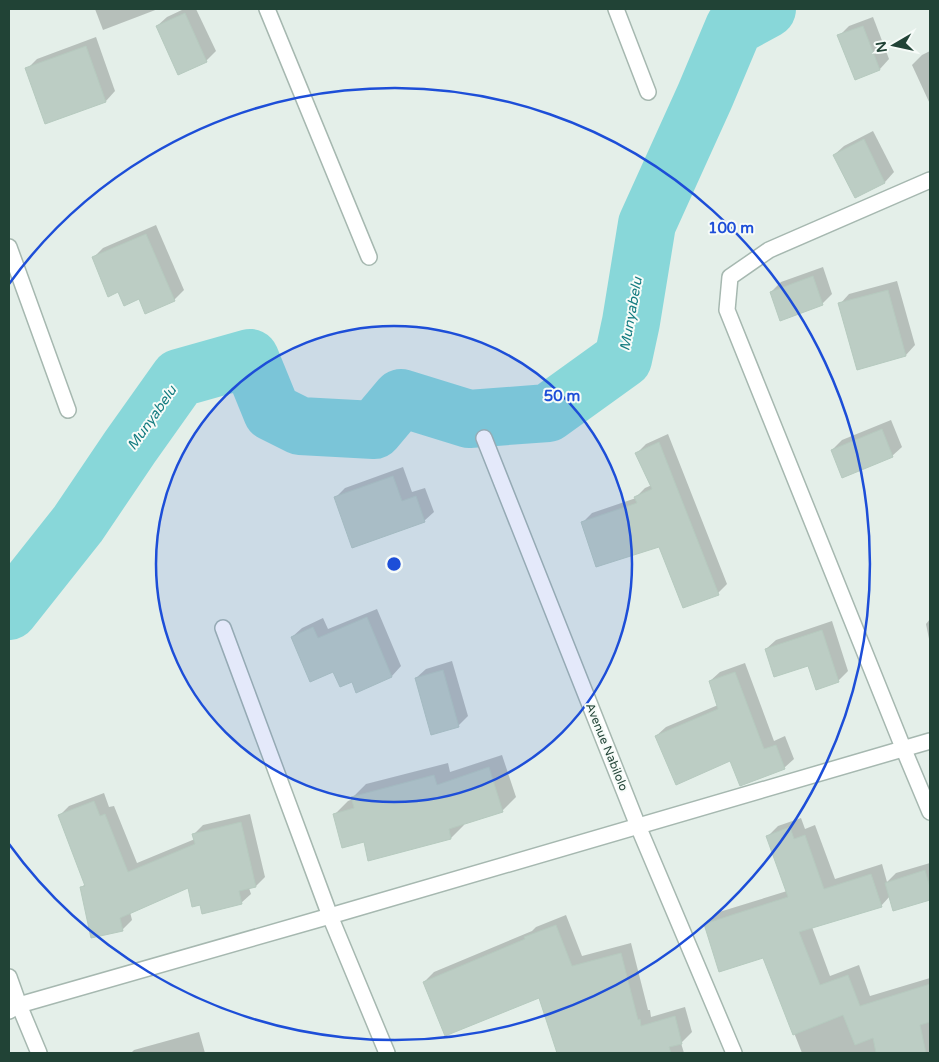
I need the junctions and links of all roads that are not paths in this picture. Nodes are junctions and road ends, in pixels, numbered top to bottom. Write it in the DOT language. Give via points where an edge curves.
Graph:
graph roads {
  1 [pos="267,9"];
  2 [pos="616,9"];
  3 [pos="648,92"];
  4 [pos="930,180"];
  5 [pos="9,248"];
  6 [pos="369,256"];
  7 [pos="68,410"];
  8 [pos="484,438"];
  9 [pos="223,628"];
  10 [pos="930,741"];
  11 [pos="904,750"];
  12 [pos="930,812"];
  13 [pos="638,826"];
  14 [pos="330,916"];
  15 [pos="9,977"];
  16 [pos="14,1008"];
  17 [pos="39,1053"];
  18 [pos="387,1053"];
  19 [pos="734,1053"];
  1 -- 6 [label="street"];
  2 -- 3 [label="street"];
  4 -- 11 [label="street" via="769,250 730,276 727,310"];
  5 -- 7 [label="street"];
  8 -- 13 [label="street, Avenue Nabilolo"];
  9 -- 14 [label="street"];
  10 -- 11 [label="street"];
  11 -- 12 [label="street"];
  11 -- 13 [label="street"];
  13 -- 14 [label="street"];
  13 -- 19 [label="street, Avenue Nabilolo"];
  14 -- 16 [label="street"];
  14 -- 18 [label="street"];
  15 -- 16 [label="street"];
  16 -- 17 [label="street"];
}
